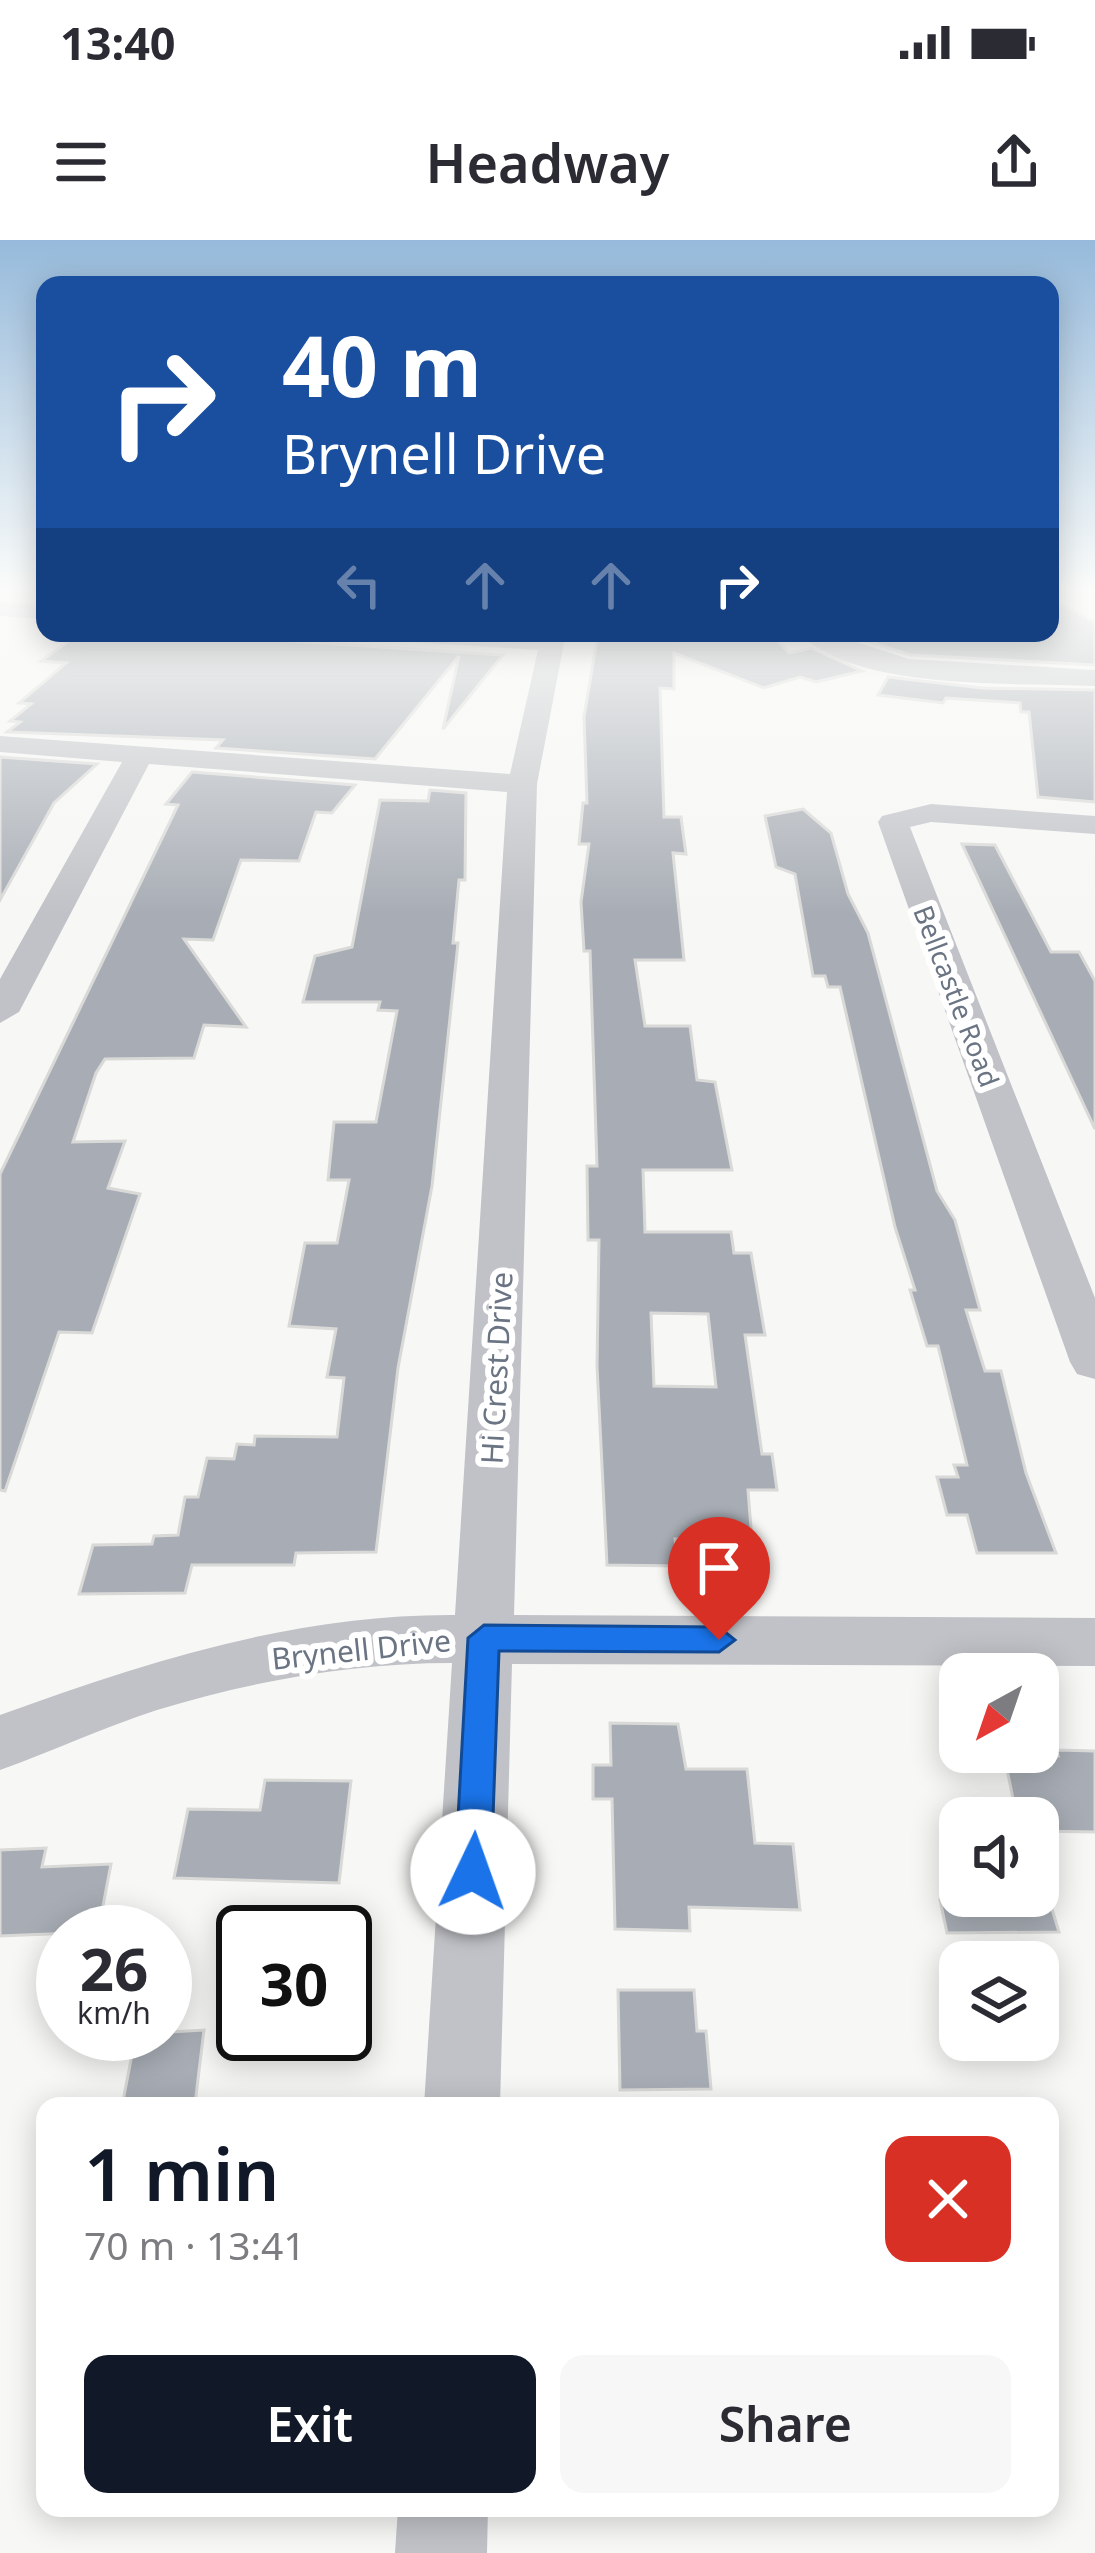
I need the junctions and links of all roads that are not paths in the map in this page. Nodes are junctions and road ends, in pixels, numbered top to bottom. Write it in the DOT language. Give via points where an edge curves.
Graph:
graph roads {
  1 [pos="540,700"];
  2 [pos="0,744"];
  3 [pos="140,755"];
  4 [pos="522,784"];
  5 [pos="1095,825"];
  6 [pos="0,1012"];
  7 [pos="1095,1362"];
  8 [pos="484,1638"];
  9 [pos="1095,1642"];
  10 [pos="0,1743"];
  11 [pos="462,2097"];
  12 [pos="443,2517"];
  13 [pos="441,2553"];
  1 -- 4 [label="street, Hi Crest Drive"];
  2 -- 3 [label="street"];
  3 -- 4 [label="street"];
  3 -- 6 [label="street"];
  4 -- 8 [label="street, Hi Crest Drive"];
  5 -- 7 [label="street, Bellcastle Road" via="931,813 892,823"];
  8 -- 9 [label="street, Brynell Drive"];
  8 -- 10 [label="street, Brynell Drive" via="395,1639 230,1666"];
  8 -- 11 [label="street, Hi Crest Drive"];
  12 -- 13 [label="street"];
}
